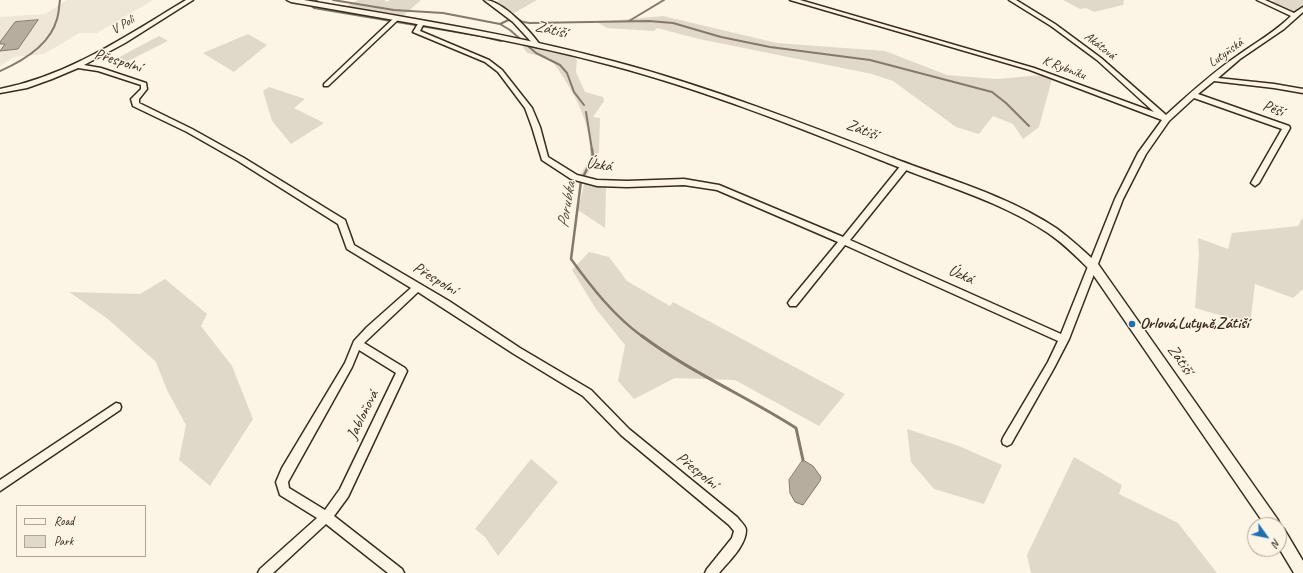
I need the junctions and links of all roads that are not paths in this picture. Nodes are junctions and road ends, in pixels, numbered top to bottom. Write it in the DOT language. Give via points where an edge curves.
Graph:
graph roads {
  1 [pos="190,0"];
  2 [pos="291,0"];
  3 [pos="487,0"];
  4 [pos="793,0"];
  5 [pos="1012,0"];
  6 [pos="1260,0"];
  7 [pos="1303,9"];
  8 [pos="1295,14"];
  9 [pos="397,18"];
  10 [pos="421,23"];
  11 [pos="538,46"];
  12 [pos="76,66"];
  13 [pos="1211,79"];
  14 [pos="326,85"];
  15 [pos="0,90"];
  16 [pos="1303,91"];
  17 [pos="1193,95"];
  18 [pos="1166,119"];
  19 [pos="905,166"];
  20 [pos="1255,183"];
  21 [pos="846,241"];
  22 [pos="1094,267"];
  23 [pos="417,288"];
  24 [pos="793,303"];
  25 [pos="1064,339"];
  26 [pos="357,344"];
  27 [pos="116,407"];
  28 [pos="1007,441"];
  29 [pos="0,486"];
  30 [pos="326,517"];
  31 [pos="1267,517"];
  32 [pos="1287,548"];
  33 [pos="264,573"];
  34 [pos="398,573"];
  35 [pos="711,573"];
  36 [pos="1302,573"];
  1 -- 12 [label="street, V Poli"];
  2 -- 9 [label="street, Zátiší"];
  3 -- 11 [label="street" via="510,15 529,33"];
  4 -- 18 [label="street, K Rybníku" via="1032,69"];
  5 -- 18 [label="street, Akátová" via="1053,25 1099,59"];
  6 -- 8 [label="street"];
  7 -- 8 [label="street, Lutyňská"];
  8 -- 13 [label="street, Lutyňská" via="1282,28"];
  9 -- 10 [label="street, Zátiší"];
  9 -- 14 [label="street"];
  10 -- 11 [label="street, Zátiší"];
  10 -- 21 [label="street, Úzká" via="416,32 487,61 500,71 528,108 545,158 560,169 597,183 684,182 719,188"];
  11 -- 19 [label="street, Zátiší" via="615,64 693,87"];
  12 -- 15 [label="street, V Poli" via="47,80 16,89"];
  12 -- 23 [label="street, Přespolní" via="99,69 144,84 144,89 135,99 136,104 184,126 342,222 350,247"];
  13 -- 16 [label="street, Pěší"];
  13 -- 17 [label="street, Lutyňská"];
  17 -- 18 [label="street, Lutyňská"];
  17 -- 20 [label="street, Pěší" via="1286,128"];
  18 -- 22 [label="street" via="1142,153 1119,200"];
  19 -- 21 [label="street"];
  19 -- 22 [label="street, Zátiší" via="1027,216 1079,250"];
  21 -- 24 [label="street"];
  21 -- 25 [label="street, Úzká"];
  22 -- 25 [label="street"];
  22 -- 31 [label="street, Zátiší"];
  23 -- 26 [label="street"];
  23 -- 35 [label="street, Přespolní" via="587,393 625,432 733,521 740,530 737,541"];
  25 -- 28 [label="street"];
  26 -- 30 [label="street" via="349,364 282,482 284,492"];
  26 -- 30 [label="street, Jabloňová" via="402,371 344,493"];
  27 -- 29 [label="street"];
  30 -- 33 [label="street, Jabloňová"];
  30 -- 34 [label="street"];
  32 -- 36 [label="street"];
}
